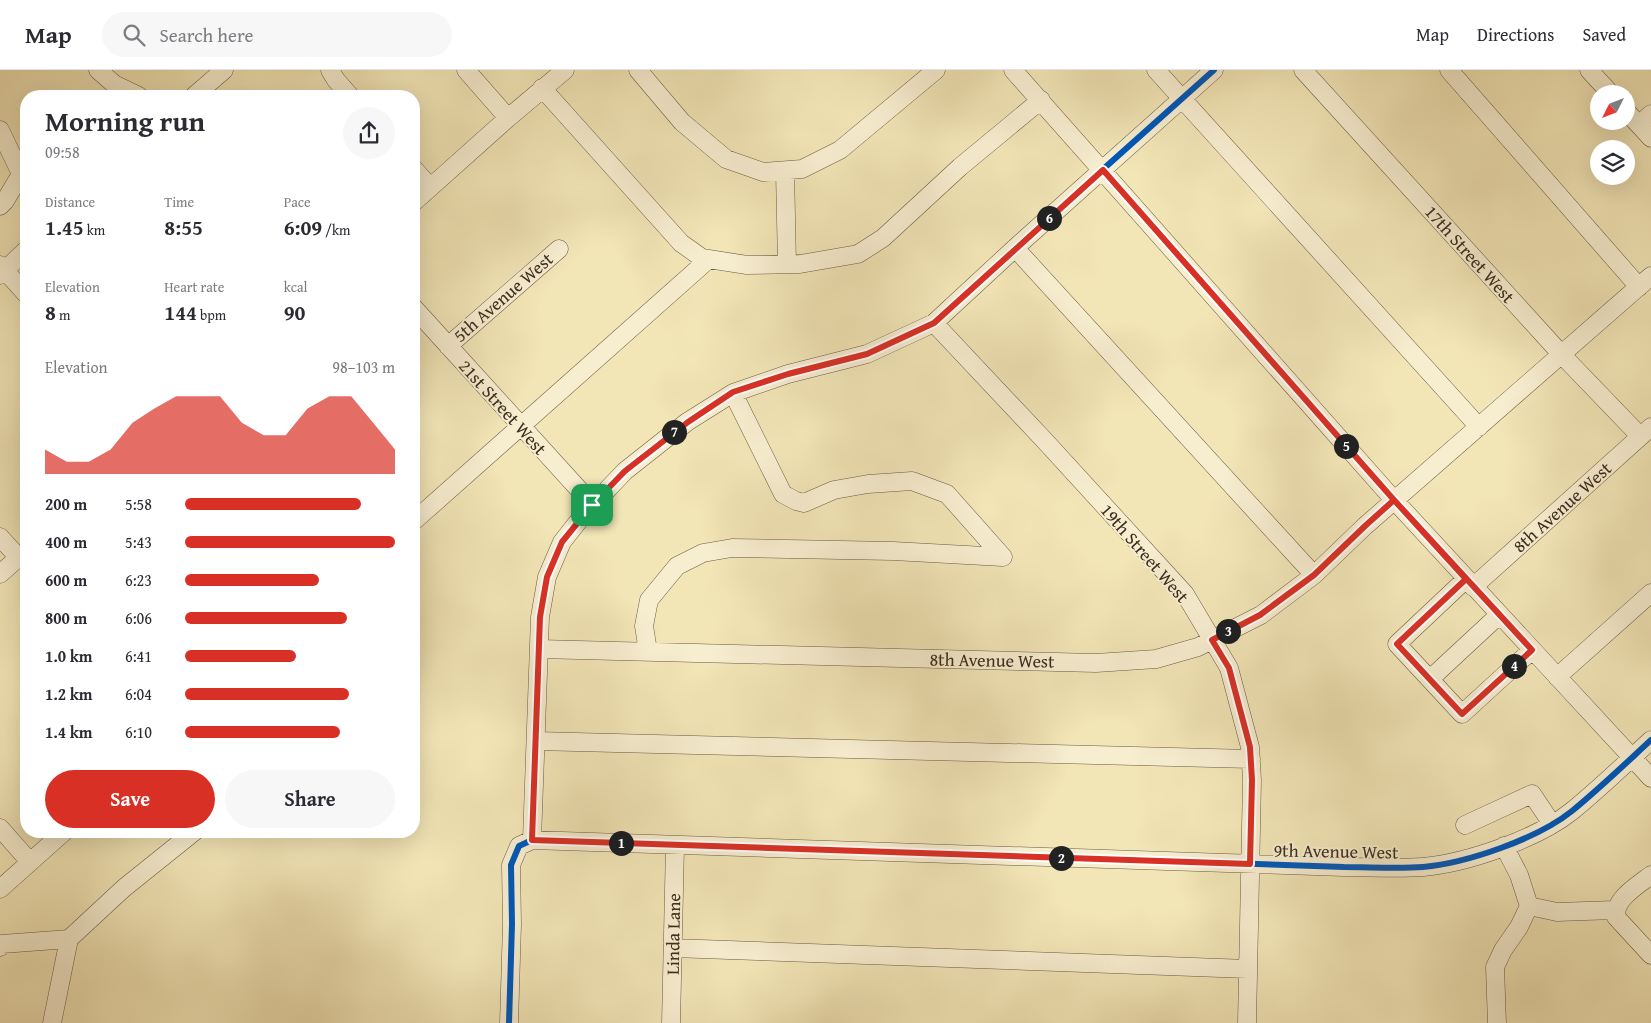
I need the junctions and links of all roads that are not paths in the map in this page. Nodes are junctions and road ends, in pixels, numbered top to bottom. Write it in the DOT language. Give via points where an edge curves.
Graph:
graph roads {
  1 [pos="98,70"];
  2 [pos="224,70"];
  3 [pos="330,70"];
  4 [pos="466,70"];
  5 [pos="565,70"];
  6 [pos="638,70"];
  7 [pos="936,70"];
  8 [pos="1013,70"];
  9 [pos="1156,70"];
  10 [pos="1214,70"];
  11 [pos="1303,70"];
  12 [pos="1449,70"];
  13 [pos="1589,70"];
  14 [pos="1603,85"];
  15 [pos="542,88"];
  16 [pos="126,90"];
  17 [pos="201,90"];
  18 [pos="345,90"];
  19 [pos="1182,99"];
  20 [pos="1041,100"];
  21 [pos="508,118"];
  22 [pos="1645,119"];
  23 [pos="0,130"];
  24 [pos="1651,138"];
  25 [pos="20,170"];
  26 [pos="785,170"];
  27 [pos="1103,170"];
  28 [pos="420,176"];
  29 [pos="20,177"];
  30 [pos="430,187"];
  31 [pos="420,196"];
  32 [pos="0,206"];
  33 [pos="1015,248"];
  34 [pos="559,249"];
  35 [pos="20,255"];
  36 [pos="709,259"];
  37 [pos="787,264"];
  38 [pos="2,270"];
  39 [pos="1645,282"];
  40 [pos="20,288"];
  41 [pos="420,315"];
  42 [pos="934,323"];
  43 [pos="448,346"];
  44 [pos="1562,354"];
  45 [pos="733,392"];
  46 [pos="520,426"];
  47 [pos="1479,427"];
  48 [pos="1646,432"];
  49 [pos="1394,500"];
  50 [pos="592,505"];
  51 [pos="420,516"];
  52 [pos="0,538"];
  53 [pos="20,553"];
  54 [pos="20,557"];
  55 [pos="0,574"];
  56 [pos="1314,575"];
  57 [pos="1470,583"];
  58 [pos="1651,593"];
  59 [pos="1499,615"];
  60 [pos="1212,640"];
  61 [pos="539,649"];
  62 [pos="1532,650"];
  63 [pos="648,651"];
  64 [pos="1557,677"];
  65 [pos="1430,679"];
  66 [pos="1651,740"];
  67 [pos="536,741"];
  68 [pos="1632,758"];
  69 [pos="1251,759"];
  70 [pos="1651,778"];
  71 [pos="1552,824"];
  72 [pos="1465,825"];
  73 [pos="0,828"];
  74 [pos="57,838"];
  75 [pos="186,838"];
  76 [pos="532,840"];
  77 [pos="676,845"];
  78 [pos="1504,846"];
  79 [pos="30,862"];
  80 [pos="1250,864"];
  81 [pos="1651,875"];
  82 [pos="0,889"];
  83 [pos="1529,906"];
  84 [pos="1615,910"];
  85 [pos="69,939"];
  86 [pos="0,947"];
  87 [pos="673,948"];
  88 [pos="1651,955"];
  89 [pos="1248,968"];
  90 [pos="52,1023"];
  91 [pos="509,1023"];
  92 [pos="671,1023"];
  93 [pos="1247,1023"];
  94 [pos="1497,1023"];
  1 -- 16 [label="street"];
  2 -- 17 [label="street"];
  3 -- 18 [label="street"];
  4 -- 21 [label="street"];
  5 -- 15 [label="street"];
  6 -- 26 [label="street" via="682,122 726,160 763,172"];
  7 -- 26 [label="street" via="840,150 802,169"];
  8 -- 20 [label="street"];
  9 -- 19 [label="street"];
  10 -- 19 [label="street"];
  11 -- 44 [label="street, 17th Street West"];
  12 -- 39 [label="street"];
  13 -- 14 [label="street"];
  15 -- 21 [label="street"];
  15 -- 36 [label="street" via="681,243 702,258"];
  19 -- 27 [label="street"];
  19 -- 47 [label="street"];
  20 -- 27 [label="street"];
  20 -- 37 [label="street" via="960,167 883,238 858,254"];
  21 -- 30 [label="street"];
  22 -- 24 [label="street"];
  23 -- 25 [label="street"];
  26 -- 37 [label="street"];
  27 -- 33 [label="street"];
  27 -- 49 [label="street"];
  28 -- 30 [label="street"];
  29 -- 32 [label="street"];
  30 -- 31 [label="street"];
  33 -- 42 [label="street"];
  33 -- 56 [label="street"];
  34 -- 43 [label="street, 5th Avenue West"];
  35 -- 38 [label="street"];
  36 -- 37 [label="street" via="747,265"];
  36 -- 46 [label="street"];
  38 -- 40 [label="street"];
  39 -- 44 [label="street, 8th Avenue West"];
  41 -- 43 [label="street, 21st Street West"];
  42 -- 45 [label="street" via="867,354"];
  42 -- 60 [label="street, 19th Street West" via="1185,594"];
  43 -- 46 [label="street, 21st Street West"];
  44 -- 47 [label="street, 8th Avenue West"];
  44 -- 48 [label="street, 17th Street West"];
  45 -- 50 [label="street" via="625,471"];
  45 -- 63 [label="street" via="783,494 804,503 834,490 912,481 947,494 1003,557 732,548 703,553 676,566 649,600 644,626"];
  46 -- 50 [label="street, 21st Street West"];
  46 -- 51 [label="street"];
  47 -- 49 [label="street, 8th Avenue West"];
  48 -- 57 [label="street, 8th Avenue West"];
  49 -- 56 [label="street, 8th Avenue West"];
  49 -- 57 [label="street"];
  50 -- 61 [label="street" via="562,542 547,577 540,617"];
  52 -- 53 [label="street"];
  54 -- 55 [label="street"];
  56 -- 60 [label="street, 8th Avenue West" via="1260,615"];
  57 -- 59 [label="street"];
  57 -- 65 [label="street, 8th Avenue West" via="1397,644"];
  58 -- 64 [label="street"];
  59 -- 62 [label="street"];
  59 -- 65 [label="street"];
  60 -- 63 [label="street, 8th Avenue West" via="1156,659 1096,663"];
  60 -- 69 [label="street, 19th Street West" via="1229,668"];
  61 -- 63 [label="street, 8th Avenue West"];
  61 -- 67 [label="street"];
  62 -- 64 [label="street"];
  62 -- 65 [label="street" via="1462,714"];
  64 -- 68 [label="street"];
  66 -- 68 [label="street, 9th Avenue West"];
  67 -- 69 [label="street"];
  67 -- 76 [label="street"];
  68 -- 70 [label="street"];
  68 -- 71 [label="street, 9th Avenue West" via="1571,812"];
  69 -- 80 [label="street, 19th Street West"];
  71 -- 72 [label="street" via="1532,794"];
  71 -- 78 [label="street, 9th Avenue West"];
  73 -- 79 [label="street"];
  74 -- 79 [label="street"];
  75 -- 85 [label="street" via="124,888"];
  76 -- 77 [label="street, 9th Avenue West"];
  76 -- 91 [label="street" via="519,846 511,865"];
  77 -- 80 [label="street, 9th Avenue West"];
  77 -- 87 [label="street, Linda Lane"];
  78 -- 80 [label="street, 9th Avenue West" via="1476,857 1423,867"];
  78 -- 83 [label="street" via="1519,875"];
  79 -- 82 [label="street"];
  80 -- 89 [label="street, 19th Street West"];
  81 -- 84 [label="street" via="1623,898"];
  83 -- 84 [label="street" via="1557,912"];
  83 -- 94 [label="street" via="1495,967"];
  84 -- 88 [label="street" via="1616,917"];
  85 -- 86 [label="street" via="2,944"];
  85 -- 90 [label="street"];
  87 -- 89 [label="street"];
  87 -- 92 [label="street, Linda Lane"];
  89 -- 93 [label="street, 19th Street West"];
}
